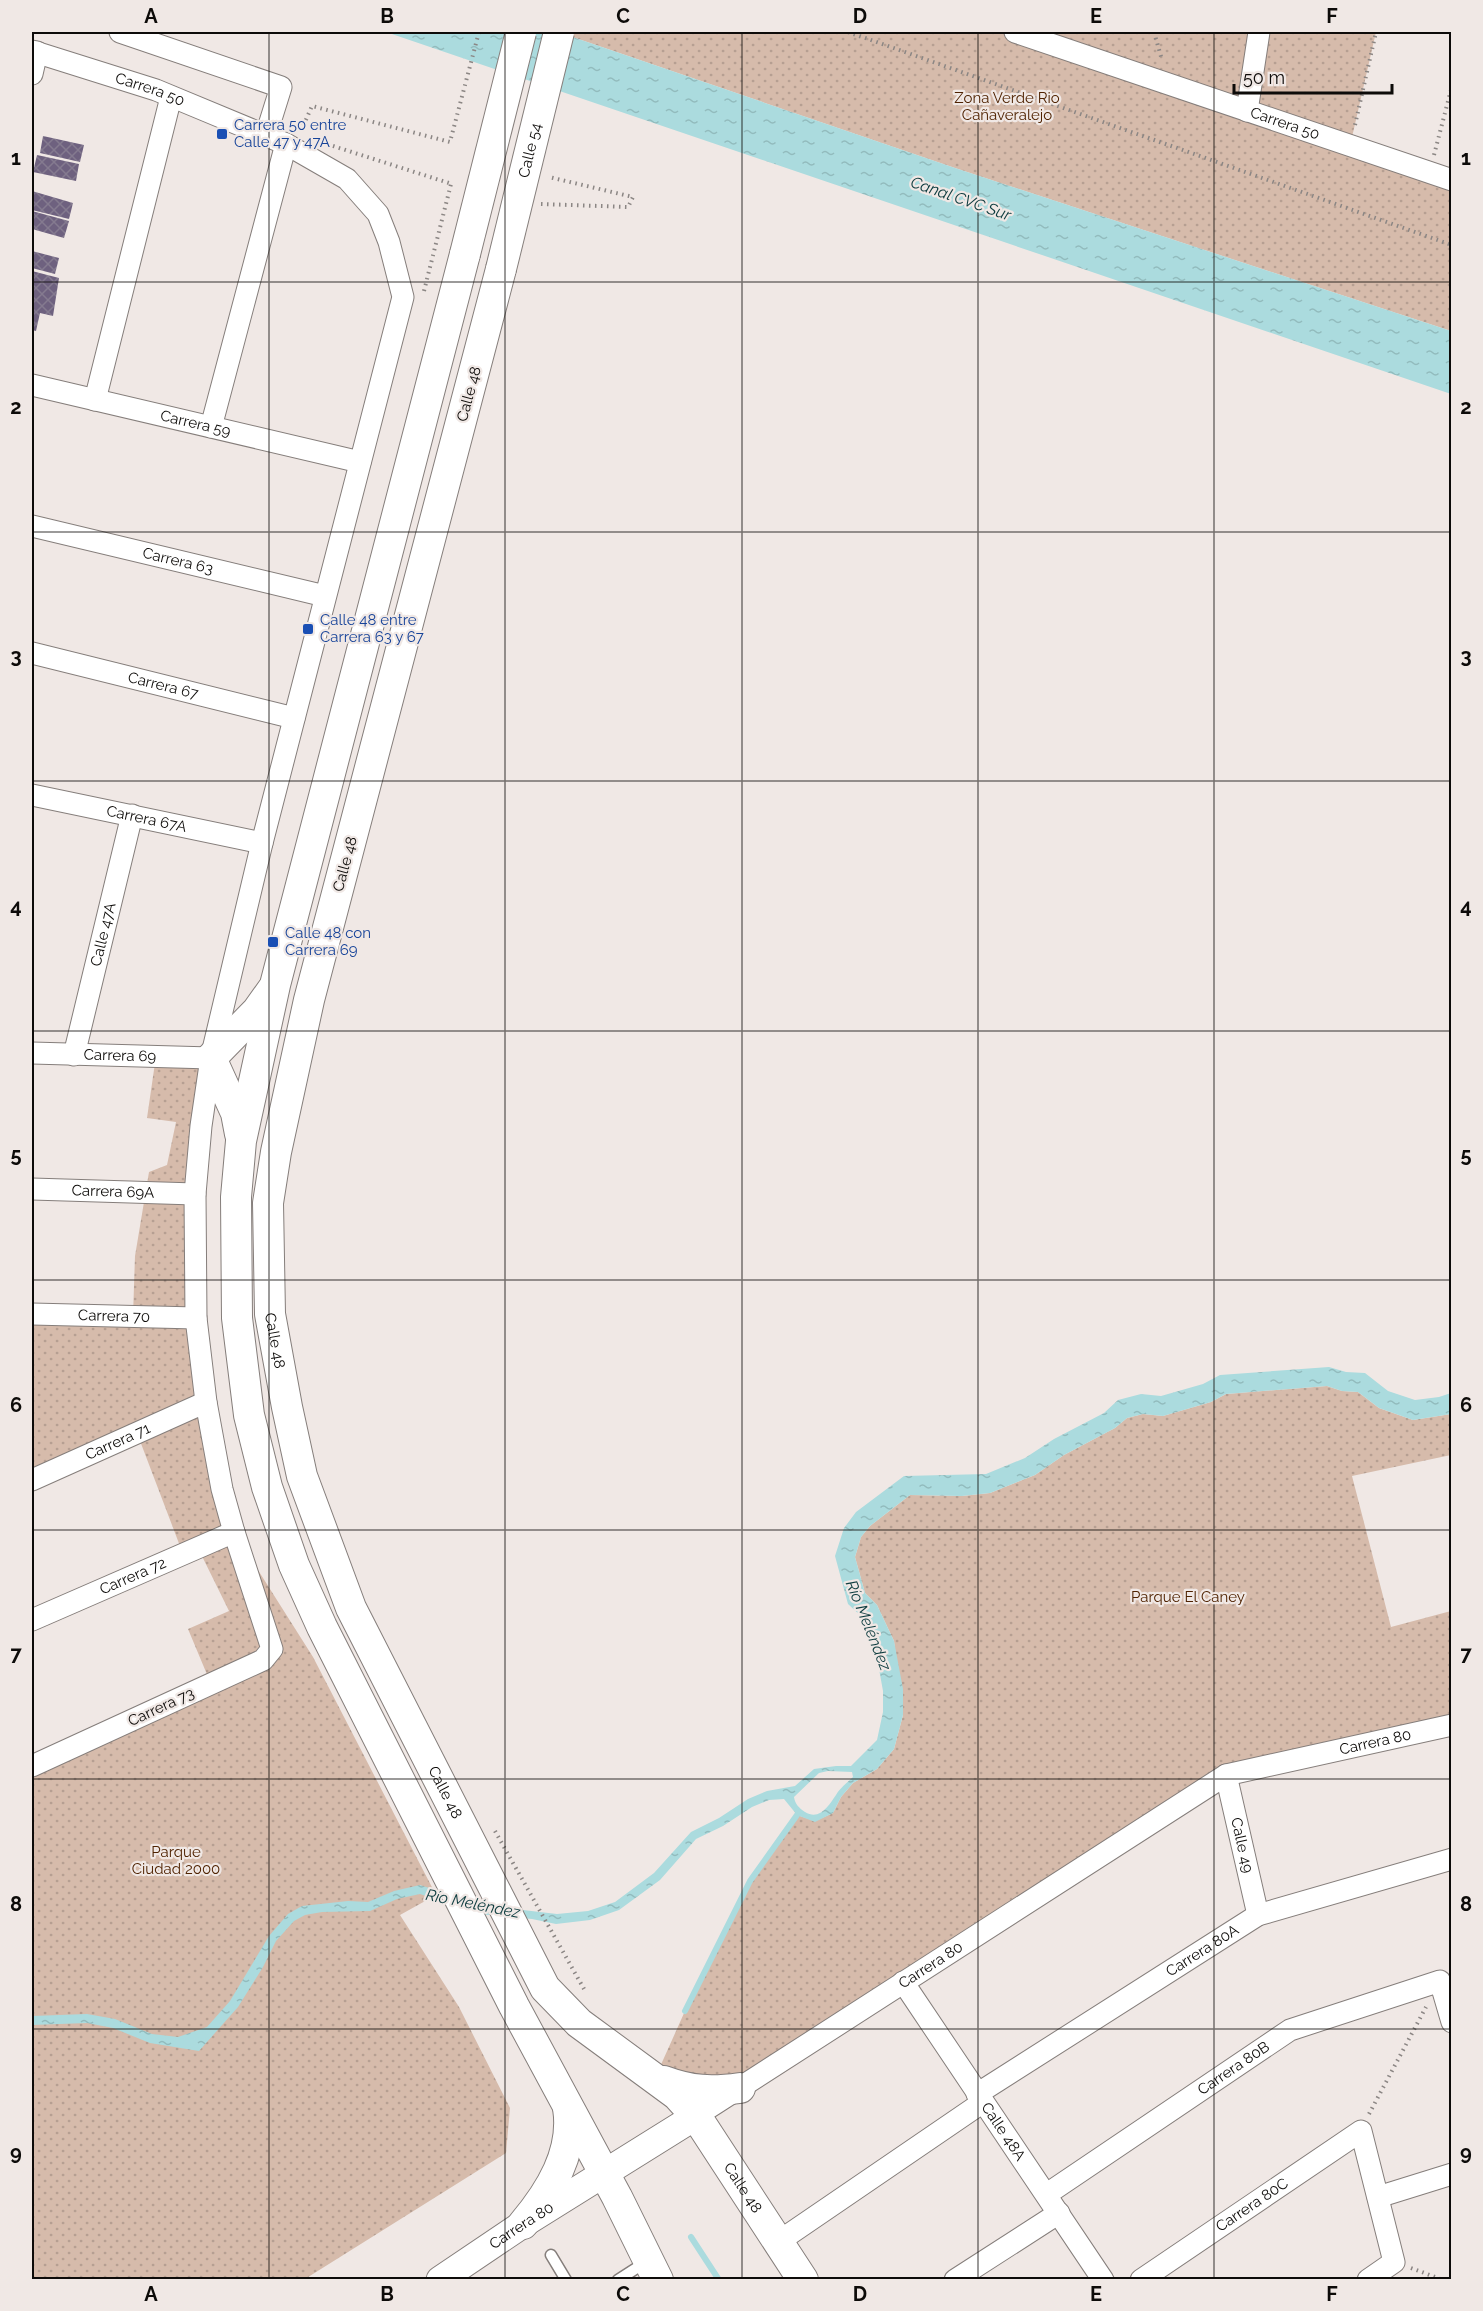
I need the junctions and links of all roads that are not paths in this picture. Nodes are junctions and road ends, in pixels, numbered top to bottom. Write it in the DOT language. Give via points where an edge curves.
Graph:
graph roads {
  1 [pos="120,32"];
  2 [pos="521,32"];
  3 [pos="559,32"];
  4 [pos="1015,32"];
  5 [pos="1259,32"];
  6 [pos="34,51"];
  7 [pos="32,74"];
  8 [pos="171,97"];
  9 [pos="1247,111"];
  10 [pos="266,135"];
  11 [pos="290,146"];
  12 [pos="1452,180"];
  13 [pos="501,269"];
  14 [pos="32,385"];
  15 [pos="94,400"];
  16 [pos="211,427"];
  17 [pos="360,462"];
  18 [pos="32,525"];
  19 [pos="326,596"];
  20 [pos="32,653"];
  21 [pos="294,718"];
  22 [pos="32,795"];
  23 [pos="132,815"];
  24 [pos="261,843"];
  25 [pos="275,985"];
  26 [pos="32,1053"];
  27 [pos="74,1054"];
  28 [pos="211,1058"];
  29 [pos="241,1140"];
  30 [pos="32,1189"];
  31 [pos="195,1194"];
  32 [pos="32,1314"];
  33 [pos="196,1318"];
  34 [pos="206,1402"];
  35 [pos="32,1480"];
  36 [pos="234,1532"];
  37 [pos="32,1620"];
  38 [pos="1452,1725"];
  39 [pos="32,1766"];
  40 [pos="1226,1775"];
  41 [pos="1452,1859"];
  42 [pos="1258,1915"];
  43 [pos="903,1982"];
  44 [pos="1452,2022"];
  45 [pos="655,2078"];
  46 [pos="740,2088"];
  47 [pos="980,2098"];
  48 [pos="568,2105"];
  49 [pos="696,2116"];
  50 [pos="1452,2174"];
  51 [pos="604,2175"];
  52 [pos="1047,2194"];
  53 [pos="1378,2197"];
  54 [pos="1059,2213"];
  55 [pos="523,2224"];
  56 [pos="778,2242"];
  57 [pos="551,2255"];
  58 [pos="654,2270"];
  59 [pos="447,2278"];
  60 [pos="566,2280"];
  61 [pos="618,2280"];
  62 [pos="803,2280"];
  63 [pos="955,2280"];
  64 [pos="1103,2280"];
  65 [pos="1141,2280"];
  66 [pos="1368,2280"];
  1 -- 10 [label="street" via="281,87"];
  2 -- 25 [label="main road, bridge"];
  3 -- 13 [label="main road, Calle 54, bridge"];
  4 -- 9 [label="street, Carrera 50"];
  5 -- 9 [label="street"];
  6 -- 7 [label="street"];
  6 -- 8 [label="street, Carrera 50"];
  8 -- 10 [label="street, Carrera 50"];
  8 -- 15 [label="street"];
  9 -- 12 [label="street, Carrera 50"];
  10 -- 11 [label="street, Carrera 50"];
  11 -- 16 [label="street"];
  11 -- 17 [label="street, Carrera 50" via="347,179 378,214 403,297"];
  13 -- 45 [label="main road, Calle 48" via="309,1000 278,1140 268,1203 270,1314 302,1476 351,1608 545,1988 579,2023"];
  14 -- 15 [label="street, Carrera 59"];
  15 -- 16 [label="street, Carrera 59"];
  16 -- 17 [label="street, Carrera 59"];
  17 -- 19 [label="street"];
  18 -- 19 [label="street, Carrera 63"];
  19 -- 21 [label="street"];
  20 -- 21 [label="street, Carrera 67"];
  21 -- 24 [label="street"];
  22 -- 23 [label="street, Carrera 67A"];
  23 -- 24 [label="street, Carrera 67A"];
  23 -- 27 [label="street, Calle 47A"];
  24 -- 28 [label="street"];
  25 -- 28 [label="main road" via="257,1011"];
  25 -- 29 [label="main road"];
  26 -- 27 [label="street, Carrera 69"];
  27 -- 28 [label="street, Carrera 69"];
  28 -- 29 [label="main road" via="236,1113"];
  28 -- 31 [label="street"];
  29 -- 48 [label="main road" via="237,1318 249,1415 267,1487 294,1565 322,1627"];
  30 -- 31 [label="street, Carrera 69A"];
  31 -- 33 [label="street"];
  32 -- 33 [label="street, Carrera 70"];
  33 -- 34 [label="street"];
  34 -- 35 [label="street, Carrera 71"];
  34 -- 36 [label="street"];
  36 -- 37 [label="street, Carrera 72"];
  36 -- 39 [label="street, Carrera 73" via="272,1649 263,1660"];
  38 -- 40 [label="street, Carrera 80"];
  40 -- 42 [label="street, Calle 49"];
  40 -- 43 [label="street, Carrera 80"];
  41 -- 42 [label="street, Carrera 80A"];
  42 -- 47 [label="street, Carrera 80A"];
  43 -- 46 [label="street, Carrera 80"];
  43 -- 47 [label="street, Calle 48A"];
  44 -- 52 [label="street, Carrera 80B" via="1440,1981 1290,2030"];
  45 -- 46 [label="main road" via="686,2089"];
  45 -- 49 [label="main road, Calle 48"];
  46 -- 49 [label="street, Carrera 80"];
  47 -- 52 [label="street, Calle 48A"];
  47 -- 56 [label="street, Carrera 80A"];
  48 -- 51 [label="main road"];
  48 -- 55 [label="main road" via="571,2121 563,2159 549,2190"];
  49 -- 51 [label="street, Carrera 80"];
  49 -- 56 [label="main road, Calle 48"];
  50 -- 53 [label="street"];
  51 -- 55 [label="street, Carrera 80"];
  51 -- 58 [label="main road"];
  52 -- 54 [label="street, Calle 48A"];
  53 -- 65 [label="street, Carrera 80C" via="1361,2131"];
  53 -- 66 [label="street" via="1394,2262"];
  54 -- 63 [label="street"];
  54 -- 64 [label="street, Calle 48A"];
  55 -- 59 [label="street, Carrera 80"];
  56 -- 62 [label="main road, Calle 48"];
  57 -- 60 [label="lane"];
  58 -- 61 [label="lane"];
}
